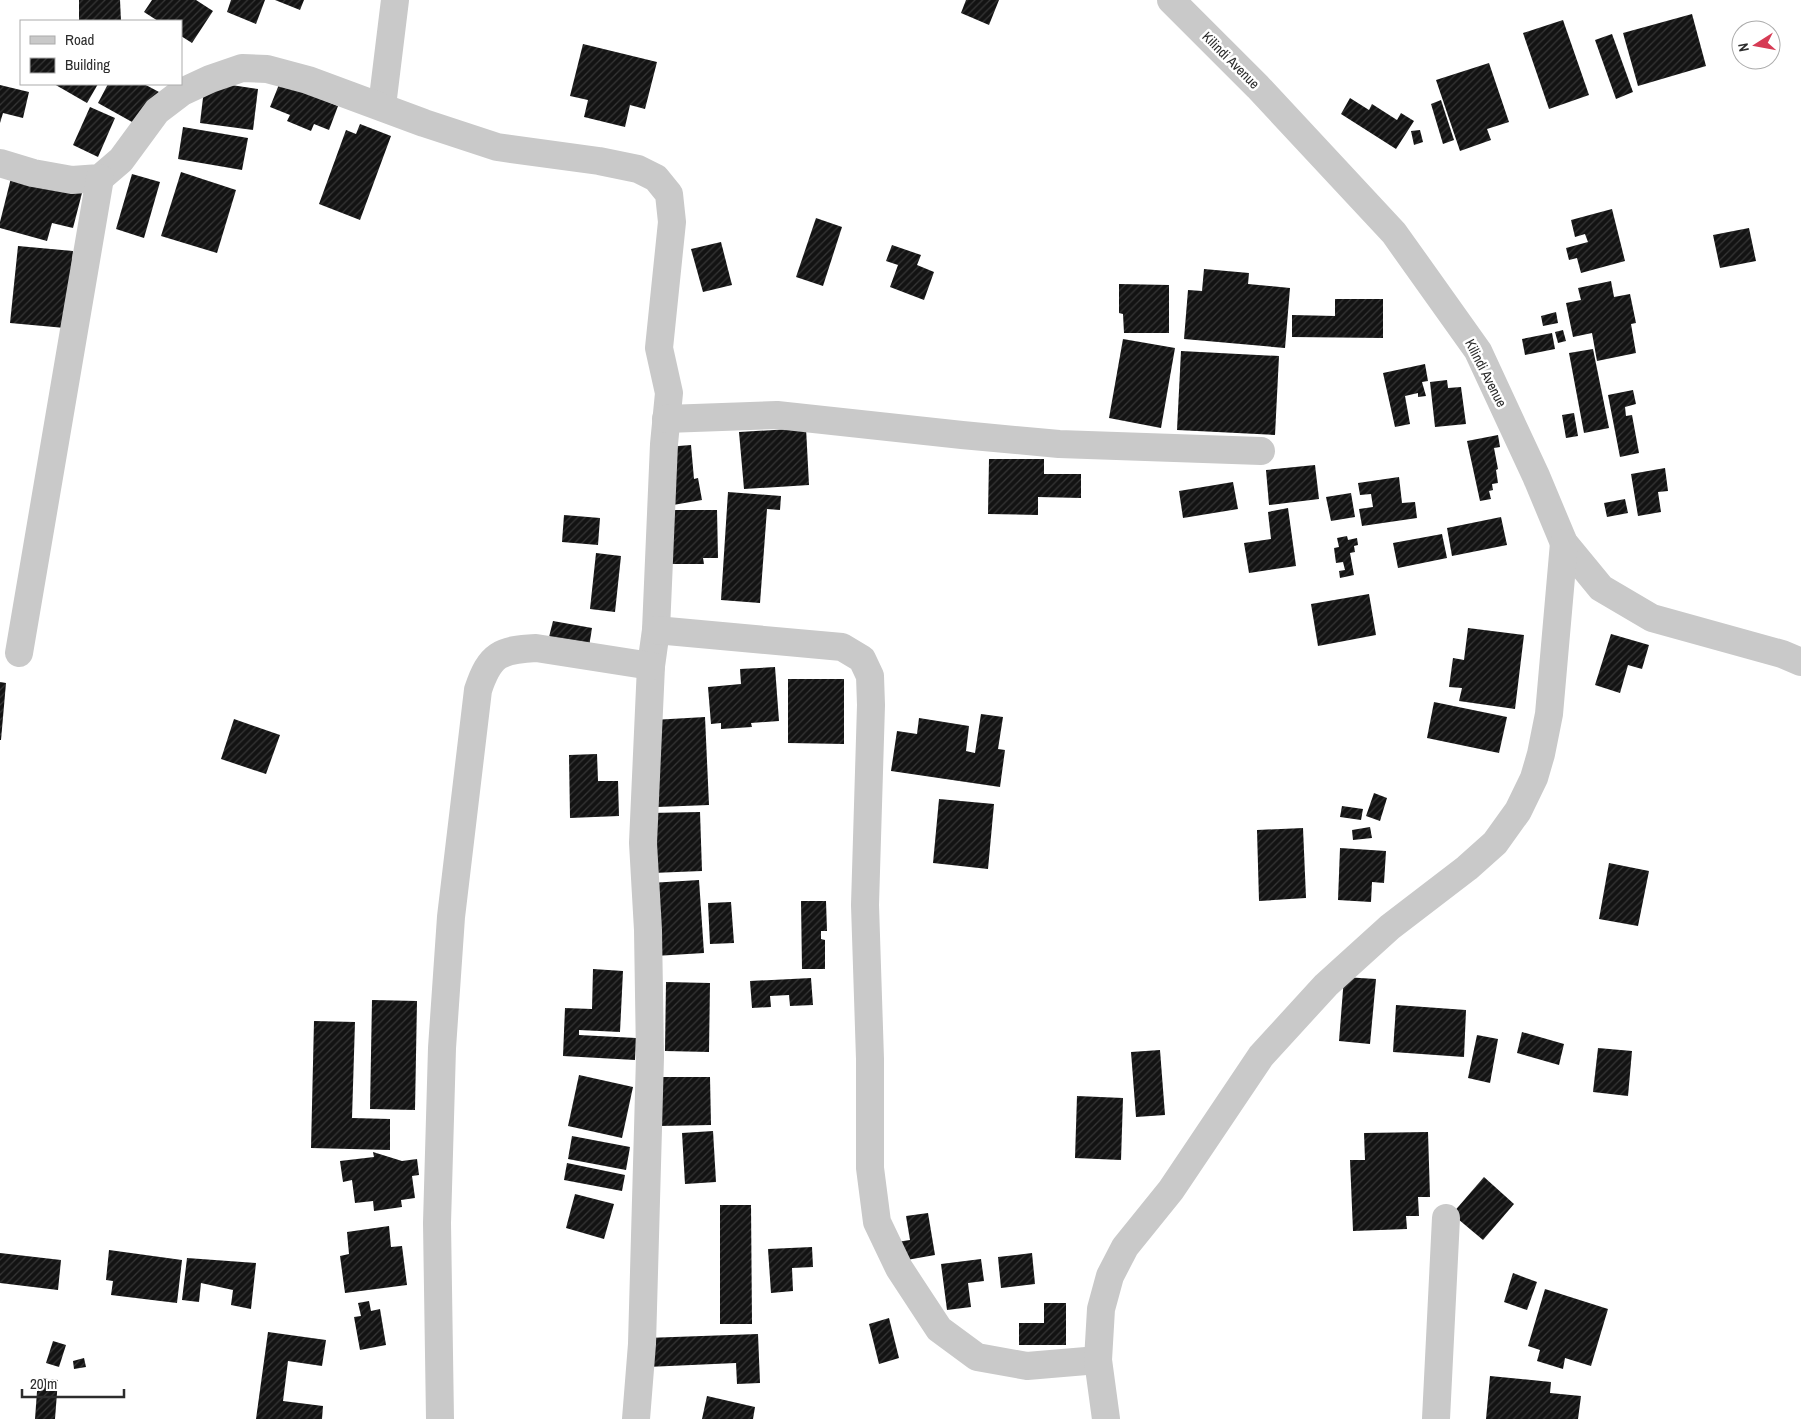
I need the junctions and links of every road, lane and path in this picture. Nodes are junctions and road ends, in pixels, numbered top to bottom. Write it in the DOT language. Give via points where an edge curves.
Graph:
graph roads {
  1 [pos="395,0"];
  2 [pos="1171,0"];
  3 [pos="382,106"];
  4 [pos="0,164"];
  5 [pos="100,178"];
  6 [pos="666,419"];
  7 [pos="1261,451"];
  8 [pos="1564,543"];
  9 [pos="656,630"];
  10 [pos="19,654"];
  11 [pos="1801,662"];
  12 [pos="651,666"];
  13 [pos="1446,1218"];
  14 [pos="1098,1360"];
  15 [pos="440,1419"];
  16 [pos="636,1419"];
  17 [pos="1106,1419"];
  18 [pos="1436,1419"];
  1 -- 3 [label="street"];
  2 -- 8 [label="street, Kilindi Avenue" via="1258,87 1394,233 1478,351"];
  3 -- 5 [label="street" via="308,80 267,69 242,68 182,92 157,111 122,160"];
  3 -- 6 [label="street" via="497,147 609,163 638,169 656,178 669,194 672,222 659,348 669,393"];
  4 -- 5 [label="street" via="72,180"];
  5 -- 10 [label="street"];
  6 -- 7 [label="street" via="777,415 1059,444"];
  6 -- 9 [label="street"];
  8 -- 11 [label="street, Kilindi Avenue" via="1601,588 1652,618"];
  8 -- 14 [label="street" via="1549,714 1534,778 1518,811 1495,843 1390,928 1334,979 1261,1056 1171,1190 1117,1261 1101,1309"];
  9 -- 12 [label="street"];
  9 -- 14 [label="street" via="842,647 862,659 870,676 871,705 865,905 870,1168 877,1222 899,1268 939,1328 977,1357 1027,1366"];
  12 -- 15 [label="street" via="536,648 520,649 502,654 485,668 478,690 451,917 442,1048 437,1223"];
  12 -- 16 [label="street" via="643,843 650,1057 642,1344"];
  13 -- 18 [label="street"];
  14 -- 17 [label="street"];
}
